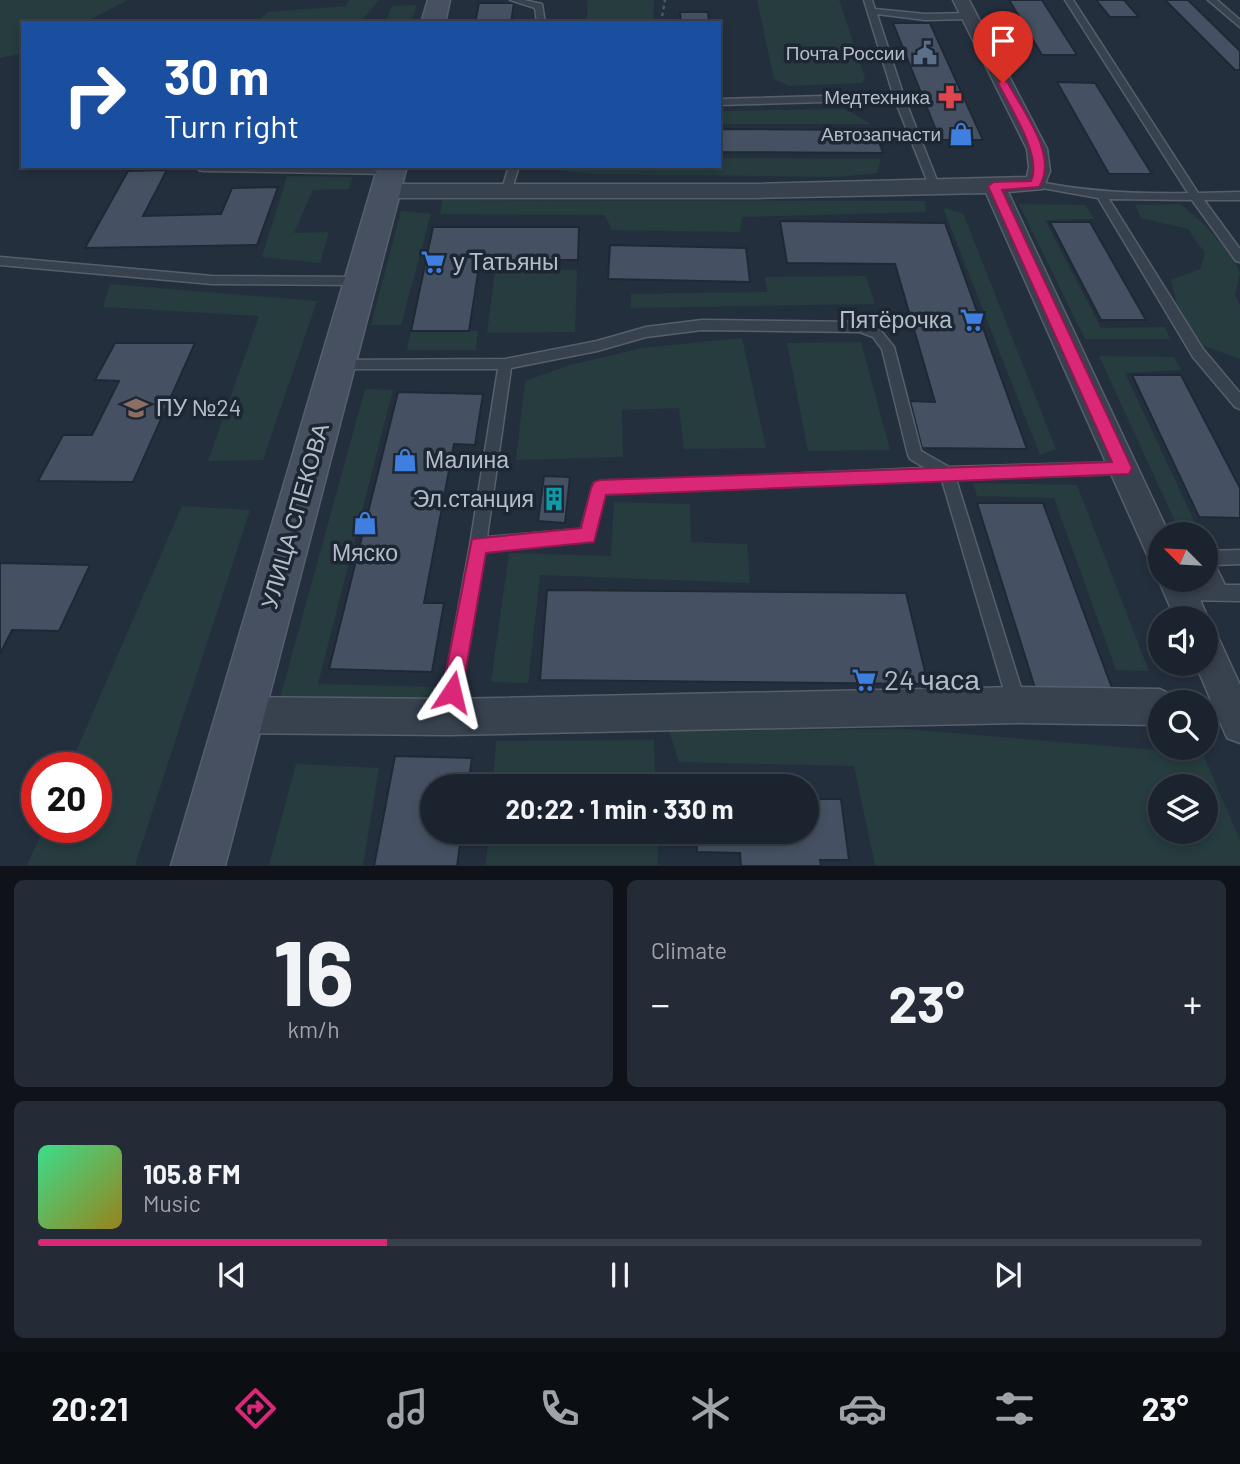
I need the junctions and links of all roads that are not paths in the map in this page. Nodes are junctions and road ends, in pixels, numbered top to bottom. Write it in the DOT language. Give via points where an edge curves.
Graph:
graph roads {
  1 [pos="439,0"];
  2 [pos="514,0"];
  3 [pos="868,0"];
  4 [pos="1069,0"];
  5 [pos="1212,0"];
  6 [pos="965,8"];
  7 [pos="872,11"];
  8 [pos="434,21"];
  9 [pos="541,21"];
  10 [pos="1240,24"];
  11 [pos="899,97"];
  12 [pos="721,102"];
  13 [pos="204,168"];
  14 [pos="513,168"];
  15 [pos="390,176"];
  16 [pos="1035,184"];
  17 [pos="994,186"];
  18 [pos="935,188"];
  19 [pos="507,189"];
  20 [pos="1102,196"];
  21 [pos="1195,196"];
  22 [pos="1240,196"];
  23 [pos="1240,258"];
  24 [pos="0,261"];
  25 [pos="361,281"];
  26 [pos="338,364"];
  27 [pos="505,364"];
  28 [pos="1240,403"];
  29 [pos="1124,468"];
  30 [pos="947,473"];
  31 [pos="1148,522"];
  32 [pos="478,545"];
  33 [pos="1240,557"];
  34 [pos="1218,559"];
  35 [pos="1218,587"];
  36 [pos="1240,593"];
  37 [pos="1221,594"];
  38 [pos="1182,596"];
  39 [pos="1214,676"];
  40 [pos="1018,705"];
  41 [pos="1148,707"];
  42 [pos="1226,713"];
  43 [pos="240,715"];
  44 [pos="447,717"];
  45 [pos="198,866"];
  1 -- 8 [label="main road"];
  2 -- 9 [label="lane" via="539,6"];
  3 -- 7 [label="lane"];
  4 -- 21 [label="lane"];
  5 -- 10 [label="lane"];
  6 -- 7 [label="lane" via="925,17"];
  6 -- 16 [label="street" via="1037,149 1040,176"];
  7 -- 11 [label="lane"];
  11 -- 12 [label="lane"];
  11 -- 18 [label="lane"];
  13 -- 15 [label="lane"];
  14 -- 19 [label="lane"];
  15 -- 19 [label="street"];
  15 -- 25 [label="main road, УЛИЦА СПЕКОВА"];
  16 -- 17 [label="street"];
  16 -- 20 [label="lane"];
  17 -- 18 [label="street"];
  17 -- 29 [label="street"];
  18 -- 19 [label="street"];
  20 -- 21 [label="lane"];
  20 -- 28 [label="lane" via="1198,354"];
  21 -- 22 [label="lane"];
  21 -- 23 [label="lane"];
  24 -- 25 [label="lane" via="212,280"];
  25 -- 26 [label="main road, УЛИЦА СПЕКОВА"];
  26 -- 27 [label="lane"];
  26 -- 43 [label="main road, УЛИЦА СПЕКОВА"];
  27 -- 30 [label="lane" via="646,332 702,325 862,327 877,334 888,347 915,455"];
  27 -- 32 [label="lane"];
  29 -- 30 [label="lane"];
  29 -- 31 [label="street"];
  30 -- 32 [label="lane" via="600,488 587,536"];
  30 -- 40 [label="lane"];
  32 -- 44 [label="lane"];
  33 -- 34 [label="lane"];
  35 -- 37 [label="lane"];
  36 -- 37 [label="lane"];
  37 -- 38 [label="lane"];
  39 -- 42 [label="street"];
  40 -- 41 [label="street"];
  40 -- 44 [label="street"];
  43 -- 44 [label="street"];
  43 -- 45 [label="main road, УЛИЦА СПЕКОВА"];
}
